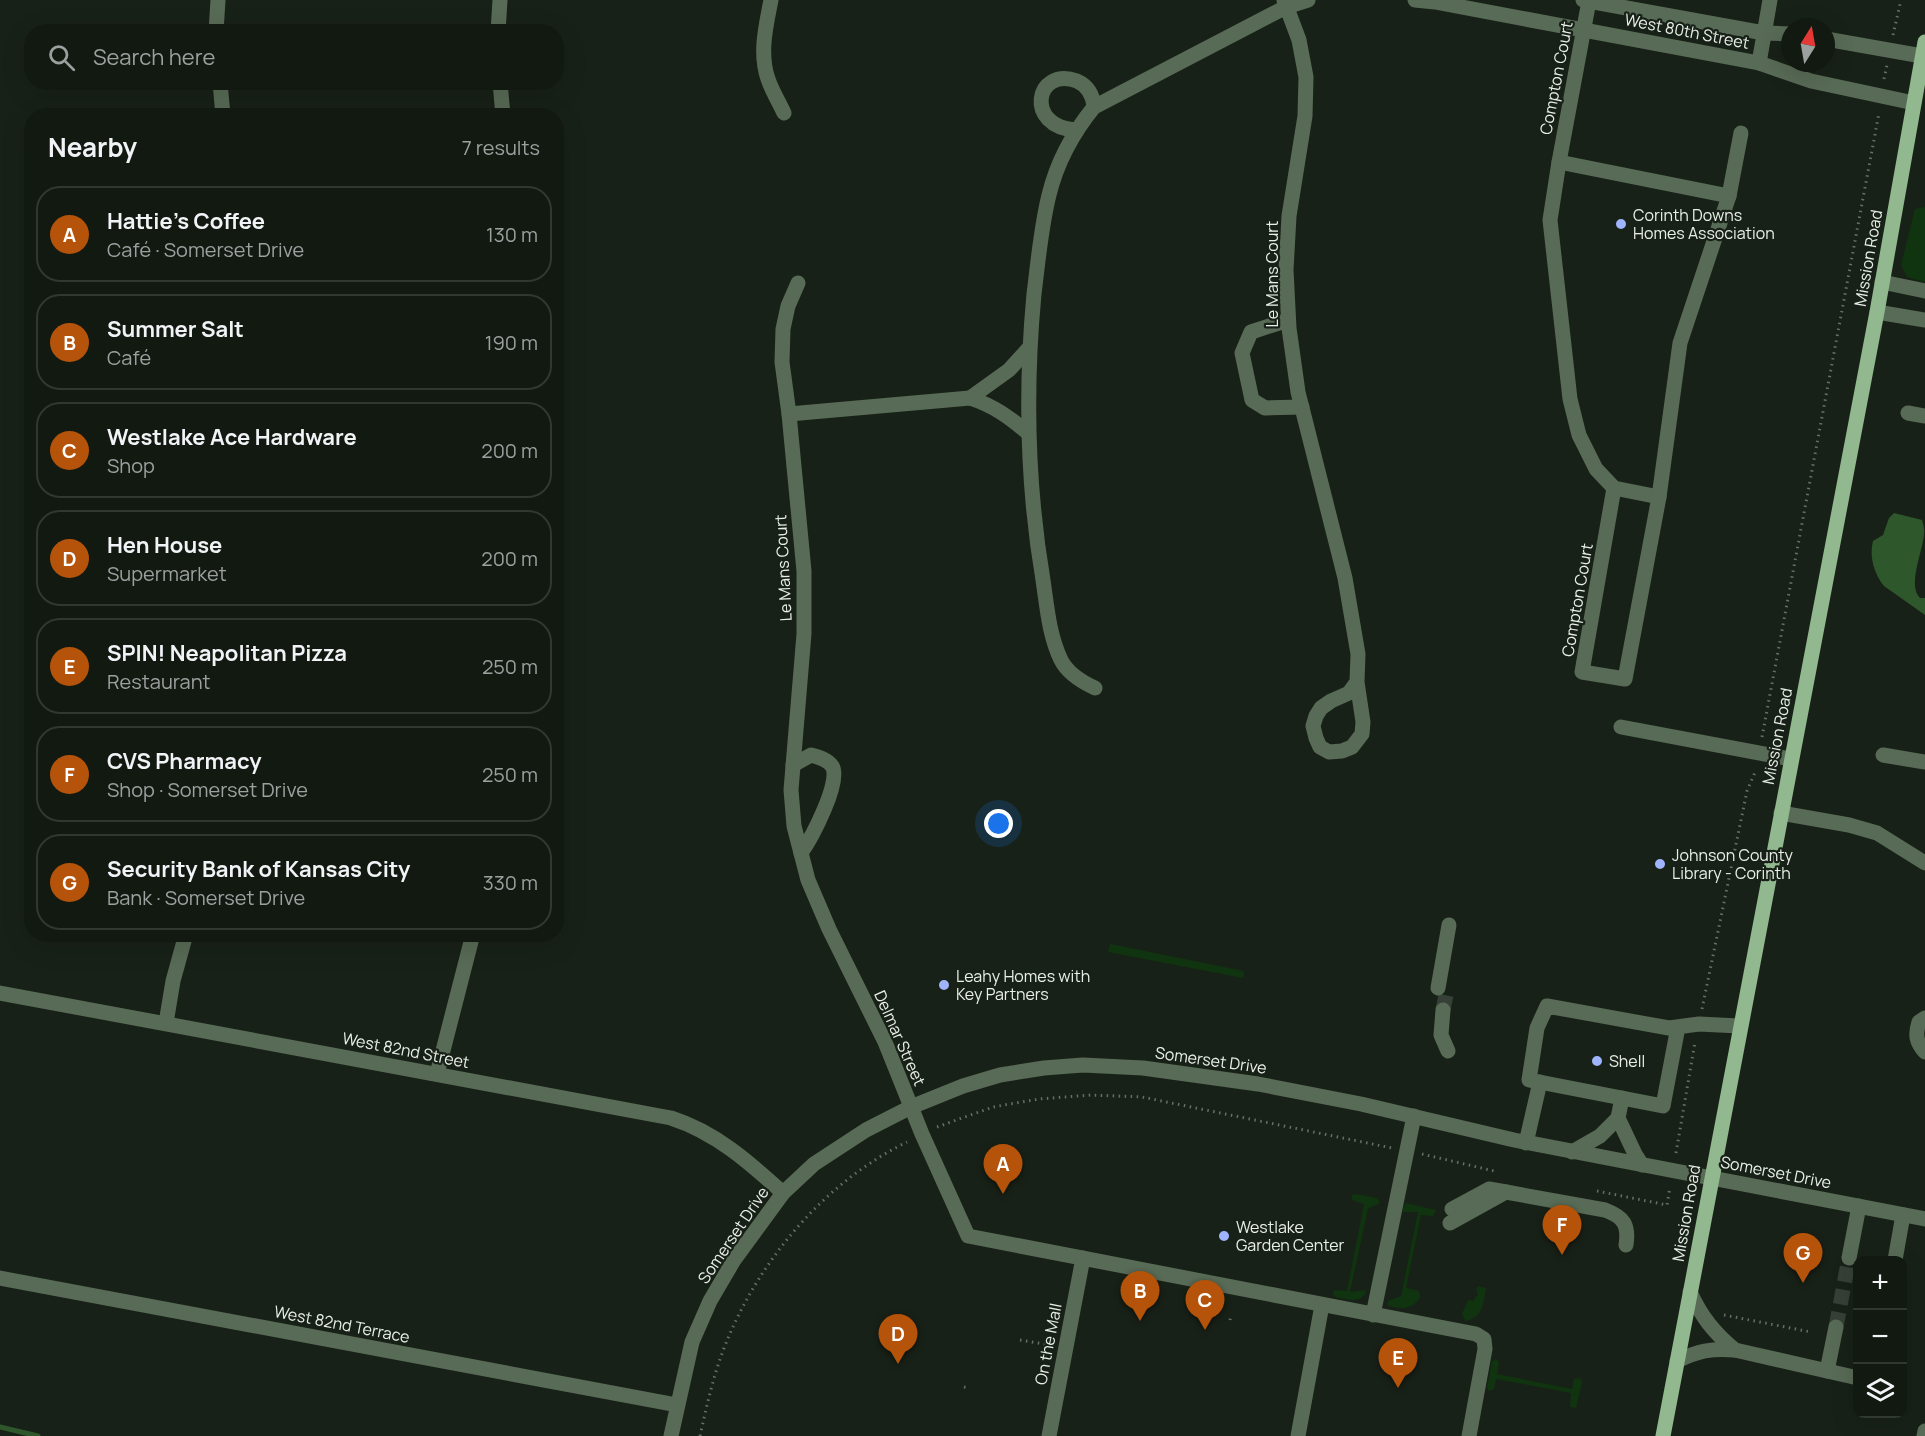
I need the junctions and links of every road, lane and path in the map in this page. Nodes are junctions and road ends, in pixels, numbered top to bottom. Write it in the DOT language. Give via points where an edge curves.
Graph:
graph roads {
  1 [pos="218,0"];
  2 [pos="500,0"];
  3 [pos="771,0"];
  4 [pos="1308,0"];
  5 [pos="1414,0"];
  6 [pos="1770,0"];
  7 [pos="1901,0"];
  8 [pos="1586,1"];
  9 [pos="1285,3"];
  10 [pos="1493,6"];
  11 [pos="216,24"];
  12 [pos="498,24"];
  13 [pos="1583,29"];
  14 [pos="1894,30"];
  15 [pos="1764,33"];
  16 [pos="1781,34"];
  17 [pos="1835,40"];
  18 [pos="1924,49"];
  19 [pos="1759,63"];
  20 [pos="1887,66"];
  21 [pos="1884,81"];
  22 [pos="221,90"];
  23 [pos="501,90"];
  24 [pos="1914,103"];
  25 [pos="1094,107"];
  26 [pos="222,108"];
  27 [pos="502,108"];
  28 [pos="1880,110"];
  29 [pos="784,113"];
  30 [pos="1076,130"];
  31 [pos="1742,132"];
  32 [pos="1559,162"];
  33 [pos="1729,196"];
  34 [pos="1882,282"];
  35 [pos="798,283"];
  36 [pos="1925,291"];
  37 [pos="1877,312"];
  38 [pos="1288,320"];
  39 [pos="1925,320"];
  40 [pos="1029,348"];
  41 [pos="970,398"];
  42 [pos="1302,407"];
  43 [pos="1908,413"];
  44 [pos="789,414"];
  45 [pos="1925,416"];
  46 [pos="1028,434"];
  47 [pos="1614,488"];
  48 [pos="1659,497"];
  49 [pos="1357,682"];
  50 [pos="1095,688"];
  51 [pos="796,721"];
  52 [pos="1621,727"];
  53 [pos="1762,733"];
  54 [pos="1882,755"];
  55 [pos="1791,759"];
  56 [pos="1925,762"];
  57 [pos="793,765"];
  58 [pos="1757,767"];
  59 [pos="1781,813"];
  60 [pos="801,853"];
  61 [pos="1699,857"];
  62 [pos="1713,859"];
  63 [pos="1925,863"];
  64 [pos="1449,925"];
  65 [pos="184,942"];
  66 [pos="471,942"];
  67 [pos="1455,944"];
  68 [pos="0,993"];
  69 [pos="1439,1010"];
  70 [pos="1925,1018"];
  71 [pos="166,1023"];
  72 [pos="1699,1024"];
  73 [pos="1739,1026"];
  74 [pos="1678,1027"];
  75 [pos="1448,1051"];
  76 [pos="1925,1052"];
  77 [pos="437,1074"];
  78 [pos="1540,1082"];
  79 [pos="1622,1098"];
  80 [pos="910,1107"];
  81 [pos="1414,1116"];
  82 [pos="1618,1118"];
  83 [pos="922,1134"];
  84 [pos="1678,1136"];
  85 [pos="1526,1143"];
  86 [pos="1407,1151"];
  87 [pos="1572,1152"];
  88 [pos="1642,1165"];
  89 [pos="1500,1173"];
  90 [pos="1710,1178"];
  91 [pos="1593,1191"];
  92 [pos="783,1193"];
  93 [pos="1667,1205"];
  94 [pos="1859,1206"];
  95 [pos="1902,1215"];
  96 [pos="1451,1216"];
  97 [pos="1925,1219"];
  98 [pos="1626,1245"];
  99 [pos="1895,1256"];
  100 [pos="1083,1258"];
  101 [pos="1849,1258"];
  102 [pos="0,1278"];
  103 [pos="1690,1292"];
  104 [pos="1322,1305"];
  105 [pos="1373,1315"];
  106 [pos="1724,1315"];
  107 [pos="1836,1327"];
  108 [pos="1811,1332"];
  109 [pos="1020,1340"];
  110 [pos="1049,1345"];
  111 [pos="1735,1350"];
  112 [pos="1677,1361"];
  113 [pos="1827,1371"];
  114 [pos="1853,1377"];
  115 [pos="677,1406"];
  116 [pos="671,1436"];
  117 [pos="700,1436"];
  118 [pos="1049,1436"];
  119 [pos="1298,1436"];
  120 [pos="1469,1436"];
  121 [pos="1663,1436"];
  1 -- 11 [label="street"];
  2 -- 12 [label="street"];
  3 -- 29 [label="street" via="764,55 768,78"];
  4 -- 9 [label="street"];
  5 -- 10 [label="street, West 80th Street"];
  6 -- 15 [label="street"];
  7 -- 14 [label="path"];
  8 -- 13 [label="street, Compton Court"];
  8 -- 15 [label="street, West 80th Street"];
  9 -- 25 [label="street"];
  9 -- 38 [label="street, Le Mans Court" via="1299,40 1306,77 1305,116 1289,216"];
  10 -- 13 [label="street, West 80th Street"];
  13 -- 19 [label="street, West 80th Street"];
  13 -- 32 [label="street, Compton Court"];
  15 -- 16 [label="street, West 80th Street"];
  15 -- 19 [label="street"];
  17 -- 18 [label="street"];
  18 -- 24 [label="main road, Mission Road"];
  19 -- 24 [label="street, West 80th Street" via="1811,81"];
  20 -- 21 [label="path"];
  22 -- 26 [label="street"];
  23 -- 27 [label="street"];
  24 -- 34 [label="main road, Mission Road"];
  25 -- 30 [label="street"];
  25 -- 30 [label="street" via="1090,91 1082,83 1059,79 1046,86 1041,106 1046,117 1057,126"];
  28 -- 53 [label="path"];
  30 -- 40 [label="street" via="1048,197"];
  31 -- 33 [label="street, Compton Court"];
  32 -- 33 [label="street"];
  32 -- 47 [label="street, Compton Court" via="1550,220 1570,399 1579,435 1596,469"];
  33 -- 48 [label="street, Compton Court" via="1680,343"];
  34 -- 36 [label="street"];
  34 -- 37 [label="main road, Mission Road"];
  35 -- 44 [label="street, Le Mans Court" via="783,329 782,362"];
  37 -- 39 [label="street"];
  37 -- 55 [label="main road, Mission Road"];
  38 -- 42 [label="street, Le Mans Court"];
  38 -- 42 [label="street" via="1251,332 1242,353 1252,400 1265,408"];
  40 -- 41 [label="street" via="1009,370"];
  40 -- 46 [label="street"];
  41 -- 44 [label="street"];
  41 -- 46 [label="street" via="1008,416"];
  42 -- 49 [label="street, Le Mans Court" via="1345,578 1358,654"];
  43 -- 45 [label="street"];
  44 -- 51 [label="street, Le Mans Court" via="804,571 804,634"];
  46 -- 50 [label="street" via="1038,550 1052,633 1062,662 1079,680"];
  47 -- 48 [label="street"];
  47 -- 48 [label="street, Compton Court" via="1582,672 1625,679"];
  49 -- 49 [label="street, Le Mans Court" via="1364,722 1362,734 1352,747 1329,752 1320,747 1316,738 1316,716 1331,701 1349,693"];
  51 -- 57 [label="street, Delmar Street"];
  52 -- 55 [label="street"];
  54 -- 56 [label="street"];
  55 -- 59 [label="main road, Mission Road"];
  57 -- 60 [label="street, Delmar Street" via="794,826"];
  57 -- 60 [label="street" via="811,755 823,758 833,766 835,779 813,835"];
  58 -- 72 [label="path" via="1747,791"];
  59 -- 63 [label="street" via="1877,833"];
  59 -- 73 [label="main road, Mission Road"];
  60 -- 80 [label="street, Delmar Street" via="829,929 885,1042"];
  61 -- 62 [label="path"];
  64 -- 67 [label="street" via="1443,989"];
  65 -- 71 [label="street" via="172,981"];
  66 -- 77 [label="street"];
  68 -- 71 [label="street, West 82nd Street"];
  69 -- 75 [label="street" via="1441,1035"];
  70 -- 76 [label="street" via="1916,1032 1917,1043"];
  71 -- 77 [label="street, West 82nd Street"];
  72 -- 73 [label="street"];
  72 -- 74 [label="street"];
  72 -- 84 [label="path"];
  73 -- 90 [label="main road, Mission Road"];
  74 -- 78 [label="street" via="1547,1006 1538,1028 1529,1080"];
  74 -- 79 [label="street" via="1664,1106"];
  77 -- 92 [label="street, West 82nd Street" via="686,1123 736,1153"];
  78 -- 79 [label="street"];
  78 -- 85 [label="street"];
  79 -- 82 [label="street"];
  80 -- 81 [label="street, Somerset Drive" via="1000,1075 1083,1065 1143,1068 1258,1084"];
  80 -- 83 [label="street, Delmar Street"];
  80 -- 92 [label="street, Somerset Drive" via="814,1164"];
  81 -- 85 [label="street, Somerset Drive"];
  81 -- 86 [label="street"];
  82 -- 87 [label="street" via="1600,1136"];
  82 -- 88 [label="street"];
  83 -- 86 [label="path" via="993,1107 1090,1095 1142,1097"];
  83 -- 100 [label="street, Delmar Street" via="968,1236"];
  83 -- 117 [label="path" via="848,1178 797,1228 755,1284 726,1342"];
  85 -- 87 [label="street, Somerset Drive"];
  86 -- 89 [label="path"];
  86 -- 105 [label="street"];
  87 -- 88 [label="street, Somerset Drive"];
  88 -- 90 [label="street, Somerset Drive"];
  90 -- 94 [label="street, Somerset Drive"];
  90 -- 103 [label="main road, Mission Road"];
  91 -- 93 [label="path"];
  92 -- 115 [label="street, Somerset Drive" via="734,1260 710,1301 692,1342"];
  94 -- 95 [label="street, Somerset Drive"];
  94 -- 101 [label="street"];
  95 -- 97 [label="street, Somerset Drive"];
  95 -- 99 [label="street"];
  96 -- 98 [label="street" via="1506,1192 1616,1214 1627,1225"];
  100 -- 104 [label="street"];
  100 -- 118 [label="street, On the Mall"];
  102 -- 115 [label="street, West 82nd Terrace"];
  103 -- 111 [label="street" via="1708,1326"];
  103 -- 112 [label="main road, Mission Road"];
  104 -- 105 [label="street"];
  104 -- 119 [label="street"];
  105 -- 120 [label="street" via="1476,1334 1484,1339"];
  106 -- 108 [label="path"];
  107 -- 113 [label="street"];
  109 -- 110 [label="path"];
  111 -- 112 [label="street" via="1715,1348"];
  111 -- 113 [label="street"];
  112 -- 121 [label="main road, Mission Road"];
  113 -- 114 [label="street"];
  115 -- 116 [label="street, Somerset Drive"];
}
